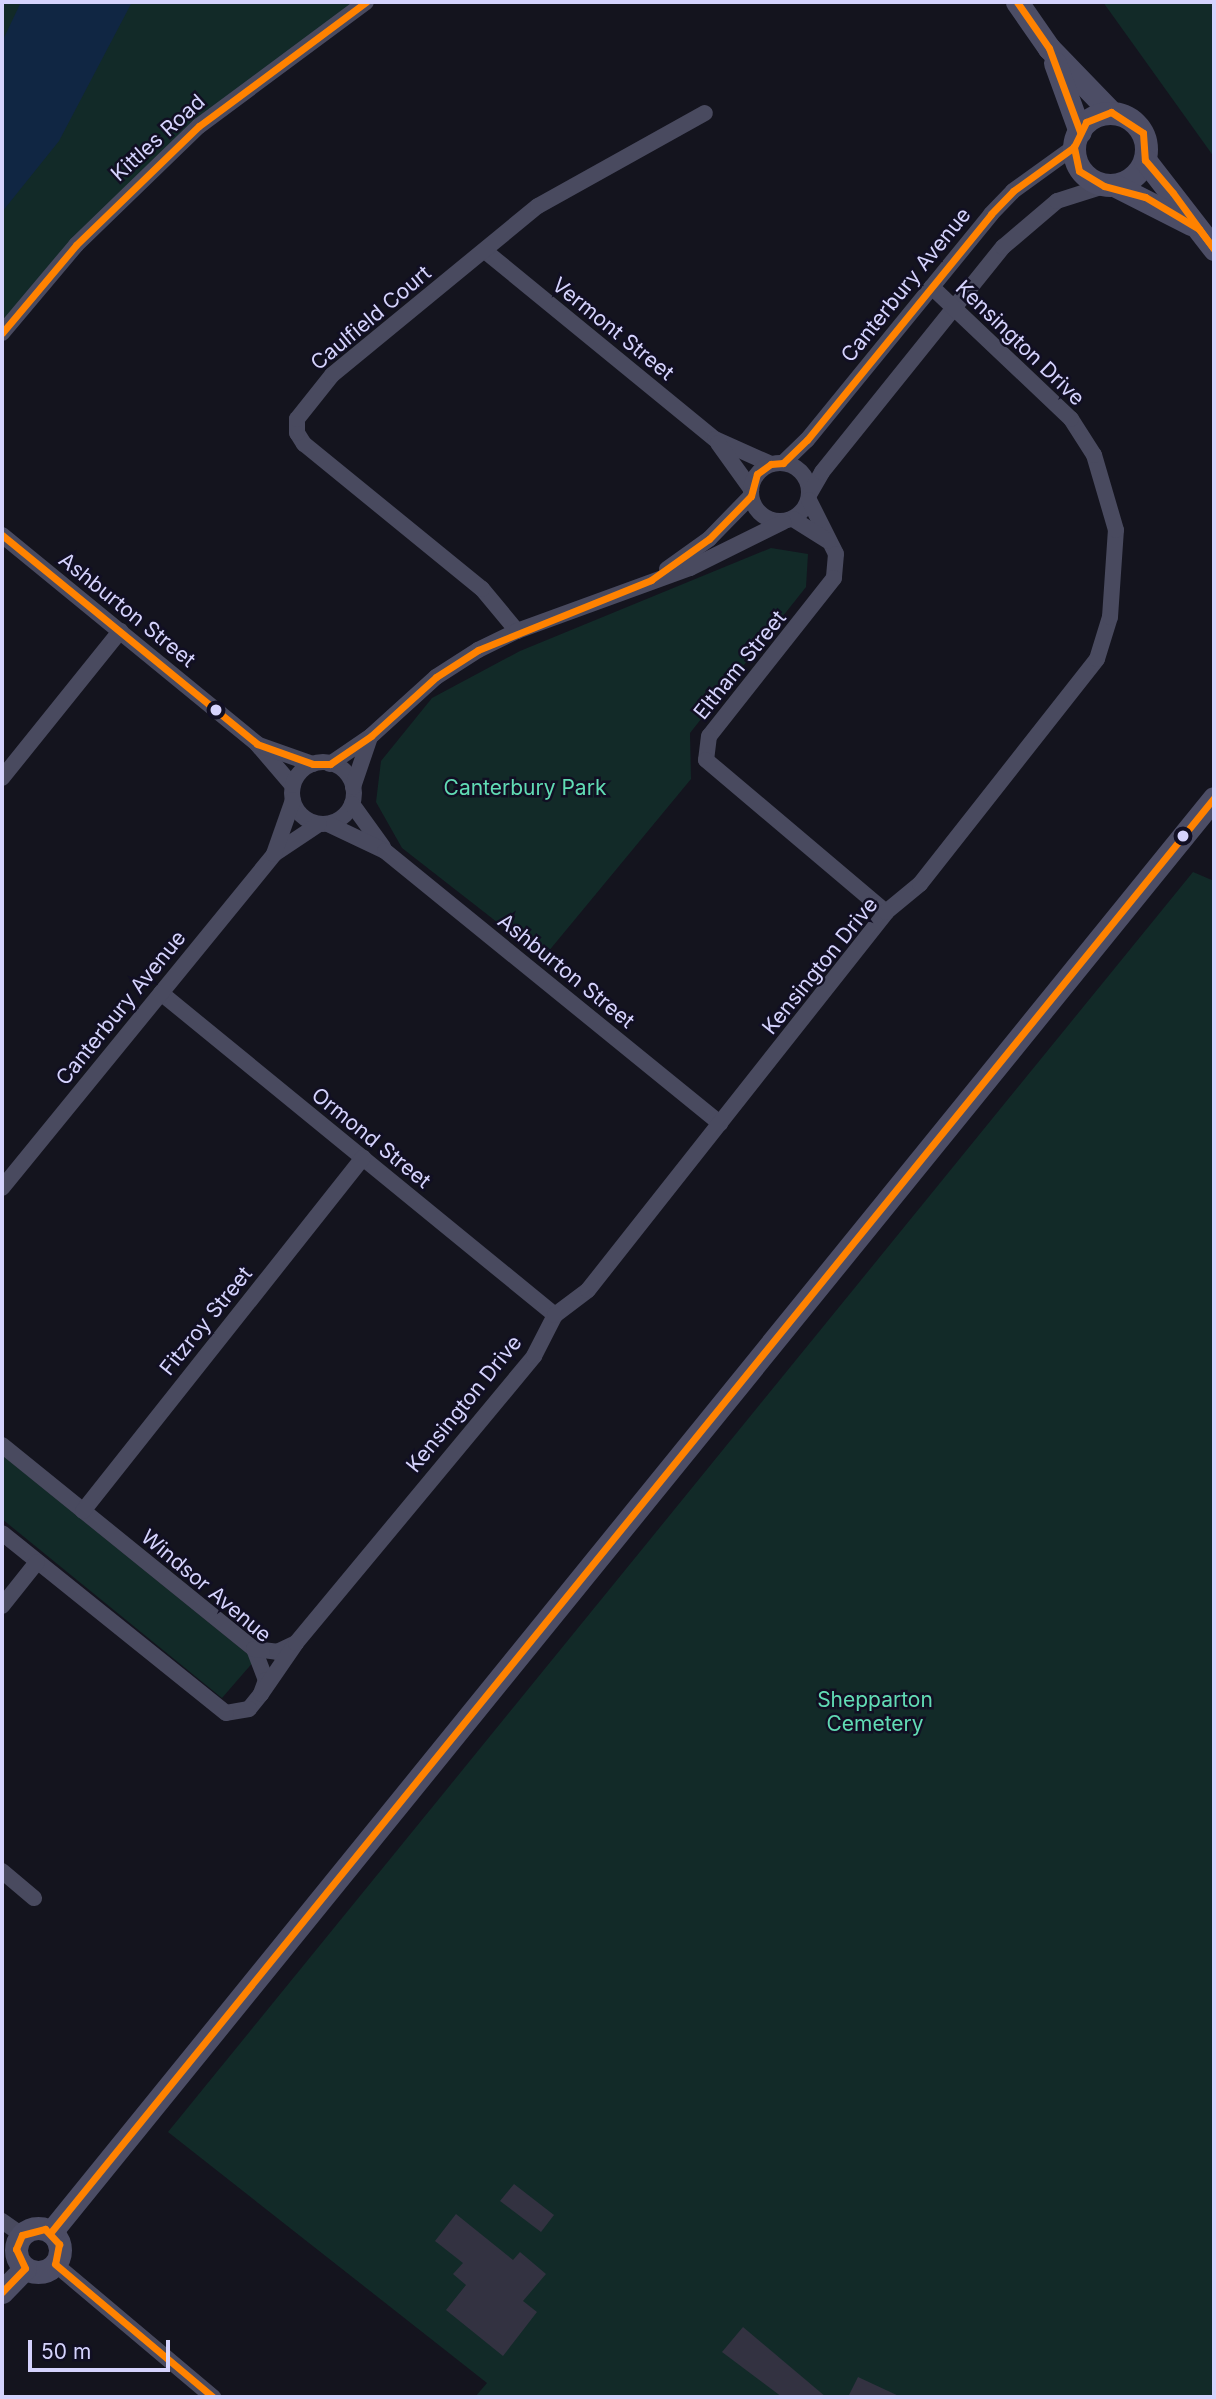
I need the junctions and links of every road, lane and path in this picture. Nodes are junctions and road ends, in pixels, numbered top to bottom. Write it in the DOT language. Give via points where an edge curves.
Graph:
graph roads {
  1 [pos="366,2"];
  2 [pos="1017,2"];
  3 [pos="1049,48"];
  4 [pos="1111,112"];
  5 [pos="705,113"];
  6 [pos="1077,139"];
  7 [pos="1145,160"];
  8 [pos="1110,186"];
  9 [pos="1199,229"];
  10 [pos="1214,249"];
  11 [pos="485,251"];
  12 [pos="932,287"];
  13 [pos="956,306"];
  14 [pos="2,333"];
  15 [pos="715,439"];
  16 [pos="777,464"];
  17 [pos="751,493"];
  18 [pos="810,497"];
  19 [pos="788,520"];
  20 [pos="2,535"];
  21 [pos="828,541"];
  22 [pos="651,580"];
  23 [pos="120,631"];
  24 [pos="517,631"];
  25 [pos="371,736"];
  26 [pos="257,744"];
  27 [pos="313,764"];
  28 [pos="330,764"];
  29 [pos="2,778"];
  30 [pos="353,787"];
  31 [pos="293,793"];
  32 [pos="1214,798"];
  33 [pos="352,804"];
  34 [pos="324,824"];
  35 [pos="385,851"];
  36 [pos="274,854"];
  37 [pos="886,912"];
  38 [pos="160,993"];
  39 [pos="720,1123"];
  40 [pos="363,1158"];
  41 [pos="2,1188"];
  42 [pos="555,1315"];
  43 [pos="2,1445"];
  44 [pos="83,1510"];
  45 [pos="2,1533"];
  46 [pos="37,1562"];
  47 [pos="2,1606"];
  48 [pos="296,1643"];
  49 [pos="254,1649"];
  50 [pos="261,1693"];
  51 [pos="2,1871"];
  52 [pos="34,1898"];
  53 [pos="2,2221"];
  54 [pos="51,2232"];
  55 [pos="22,2235"];
  56 [pos="55,2264"];
  57 [pos="25,2268"];
  58 [pos="2,2292"];
  59 [pos="213,2397"];
  1 -- 14 [label="street, Kittles Road" via="199,126 76,245"];
  2 -- 3 [label="street"];
  3 -- 4 [label="street"];
  3 -- 6 [label="street"];
  4 -- 6 [label="street" via="1098,114"];
  4 -- 7 [label="street" via="1122,114 1143,133"];
  5 -- 11 [label="street, Caulfield Court" via="538,206"];
  6 -- 8 [label="street" via="1079,171"];
  6 -- 12 [label="street, Canterbury Avenue" via="1013,191"];
  7 -- 8 [label="street" via="1130,179"];
  7 -- 9 [label="street"];
  8 -- 9 [label="street"];
  8 -- 13 [label="street" via="1075,192 1032,218"];
  9 -- 10 [label="street"];
  11 -- 15 [label="street, Vermont Street"];
  11 -- 24 [label="street, Caulfield Court" via="332,375 297,419 297,433 304,444 482,589"];
  12 -- 13 [label="street, Kensington Drive"];
  12 -- 16 [label="street, Canterbury Avenue" via="807,440"];
  13 -- 18 [label="street" via="822,472"];
  13 -- 37 [label="street, Kensington Drive" via="1071,419 1094,455 1116,530 1116,575 1097,659 920,884"];
  15 -- 16 [label="street, Vermont Street"];
  15 -- 17 [label="street, Vermont Street"];
  16 -- 17 [label="street" via="757,474"];
  16 -- 18 [label="street" via="802,472"];
  17 -- 19 [label="street" via="764,517"];
  17 -- 22 [label="street" via="709,539"];
  18 -- 19 [label="street"];
  18 -- 21 [label="street"];
  19 -- 21 [label="street"];
  19 -- 22 [label="street" via="716,557"];
  20 -- 23 [label="street, Ashburton Street"];
  21 -- 37 [label="street, Eltham Street" via="836,554 834,578 709,736 704,751 715,771"];
  22 -- 24 [label="street"];
  23 -- 26 [label="street, Ashburton Street"];
  23 -- 29 [label="street"];
  24 -- 25 [label="street" via="436,677"];
  25 -- 28 [label="street"];
  25 -- 30 [label="street"];
  26 -- 27 [label="street, Ashburton Street"];
  26 -- 31 [label="street, Ashburton Street"];
  27 -- 28 [label="street"];
  27 -- 31 [label="street"];
  28 -- 30 [label="street" via="348,776"];
  30 -- 33 [label="street"];
  31 -- 34 [label="street" via="300,814"];
  31 -- 36 [label="street, Canterbury Avenue"];
  32 -- 54 [label="street"];
  33 -- 34 [label="street" via="347,813"];
  33 -- 35 [label="street, Ashburton Street"];
  34 -- 35 [label="street, Ashburton Street"];
  34 -- 36 [label="street, Canterbury Avenue"];
  35 -- 39 [label="street, Ashburton Street"];
  36 -- 38 [label="street, Canterbury Avenue"];
  37 -- 39 [label="street, Kensington Drive"];
  38 -- 40 [label="street, Ormond Street"];
  38 -- 41 [label="street, Canterbury Avenue"];
  39 -- 42 [label="street, Kensington Drive" via="588,1290"];
  40 -- 42 [label="street, Ormond Street"];
  40 -- 44 [label="street, Fitzroy Street"];
  42 -- 48 [label="street, Kensington Drive" via="534,1356"];
  43 -- 44 [label="street, Windsor Avenue"];
  44 -- 49 [label="street, Windsor Avenue"];
  45 -- 46 [label="street"];
  46 -- 47 [label="street"];
  46 -- 50 [label="street" via="226,1713 249,1709"];
  48 -- 49 [label="street" via="277,1652"];
  48 -- 50 [label="street, Kensington Drive"];
  49 -- 50 [label="street, Windsor Avenue" via="266,1680"];
  51 -- 52 [label="street"];
  53 -- 55 [label="street"];
  54 -- 55 [label="street" via="39,2228"];
  54 -- 56 [label="street" via="59,2244"];
  55 -- 57 [label="street" via="16,2249"];
  56 -- 57 [label="street" via="37,2272"];
  56 -- 59 [label="street"];
  57 -- 58 [label="street"];
}
